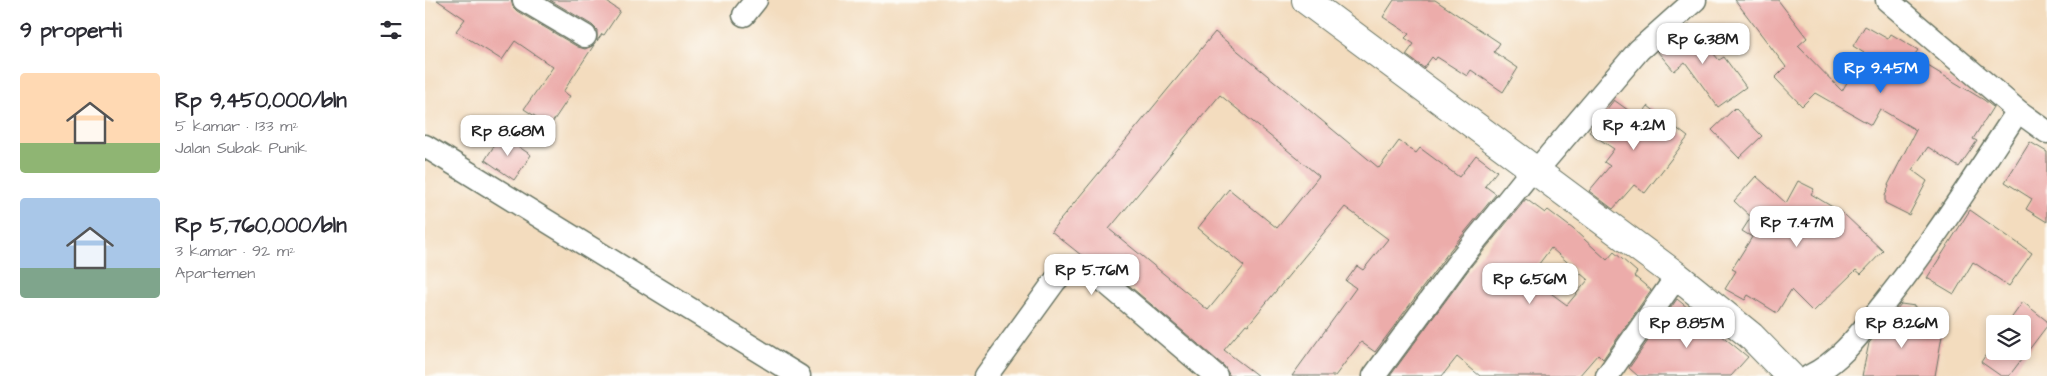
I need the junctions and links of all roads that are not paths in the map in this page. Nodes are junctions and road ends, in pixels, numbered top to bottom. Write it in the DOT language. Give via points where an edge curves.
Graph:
graph roads {
  1 [pos="525,0"];
  2 [pos="1695,0"];
  3 [pos="1887,0"];
  4 [pos="1308,1"];
  5 [pos="585,36"];
  6 [pos="2018,111"];
  7 [pos="2047,132"];
  8 [pos="425,146"];
  9 [pos="1534,170"];
  10 [pos="1677,276"];
  11 [pos="799,376"];
  12 [pos="986,376"];
  13 [pos="1216,376"];
  14 [pos="1373,376"];
  15 [pos="1607,376"];
  16 [pos="1790,376"];
  17 [pos="1810,376"];
  1 -- 5 [label="street"];
  2 -- 9 [label="street" via="1639,50"];
  3 -- 6 [label="street"];
  4 -- 9 [label="street"];
  6 -- 7 [label="street"];
  6 -- 17 [label="street" via="1902,282 1837,359"];
  8 -- 11 [label="street"];
  9 -- 10 [label="street"];
  9 -- 14 [label="street" via="1462,257"];
  10 -- 15 [label="street"];
  10 -- 16 [label="street" via="1751,336"];
  12 -- 13 [label="street" via="1055,281 1065,270 1077,267 1091,270"];
}
